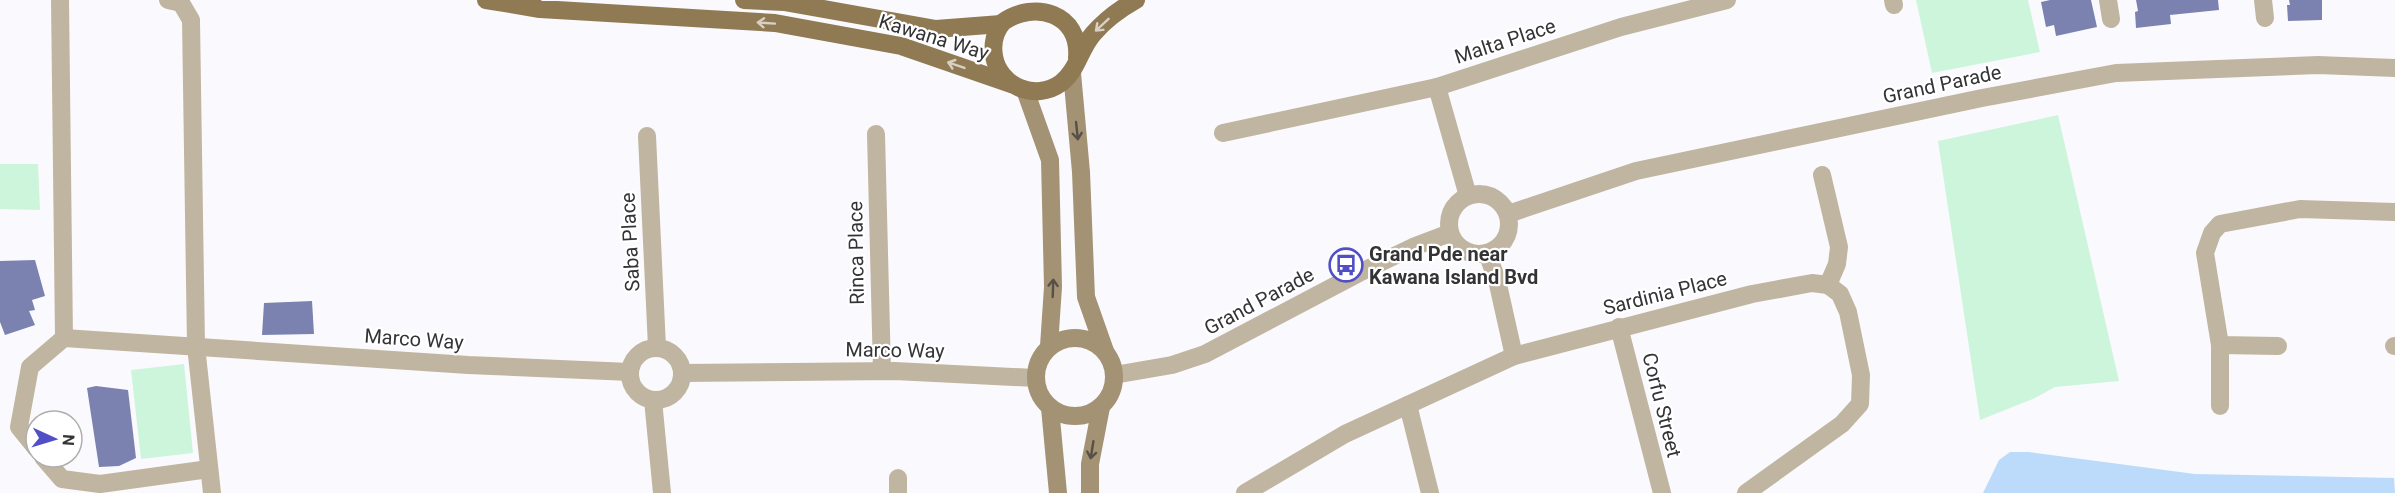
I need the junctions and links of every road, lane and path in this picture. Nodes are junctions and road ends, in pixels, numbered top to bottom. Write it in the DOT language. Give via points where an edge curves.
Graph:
graph roads {
  1 [pos="60,0"];
  2 [pos="168,0"];
  3 [pos="486,0"];
  4 [pos="744,0"];
  5 [pos="1136,0"];
  6 [pos="1727,0"];
  7 [pos="2108,0"];
  8 [pos="1050,3"];
  9 [pos="2111,19"];
  10 [pos="1000,24"];
  11 [pos="1075,65"];
  12 [pos="2395,68"];
  13 [pos="1018,87"];
  14 [pos="1437,87"];
  15 [pos="1223,133"];
  16 [pos="876,134"];
  17 [pos="647,136"];
  18 [pos="1822,175"];
  19 [pos="1468,195"];
  20 [pos="2395,212"];
  21 [pos="1508,214"];
  22 [pos="1450,233"];
  23 [pos="1487,253"];
  24 [pos="1828,285"];
  25 [pos="1619,327"];
  26 [pos="64,338"];
  27 [pos="2220,345"];
  28 [pos="196,346"];
  29 [pos="1049,346"];
  30 [pos="2277,346"];
  31 [pos="657,347"];
  32 [pos="1105,351"];
  33 [pos="1514,356"];
  34 [pos="882,371"];
  35 [pos="630,372"];
  36 [pos="682,373"];
  37 [pos="1114,375"];
  38 [pos="1035,378"];
  39 [pos="653,400"];
  40 [pos="1408,405"];
  41 [pos="2220,406"];
  42 [pos="1101,407"];
  43 [pos="1050,408"];
  44 [pos="24,433"];
  45 [pos="53,469"];
  46 [pos="209,469"];
  47 [pos="77,487"];
  48 [pos="212,493"];
  49 [pos="662,493"];
  50 [pos="1058,493"];
  51 [pos="1090,493"];
  52 [pos="1245,493"];
  53 [pos="1430,493"];
  54 [pos="1662,493"];
  55 [pos="1746,493"];
  1 -- 26 [label="street"];
  2 -- 28 [label="street" via="181,3 191,20"];
  13 -- 3 [label="main road, Kawana Way, one-way" via="901,46 807,27 540,9"];
  4 -- 10 [label="main road, Kawana Way" via="784,2 936,29"];
  5 -- 11 [label="main road, one-way" via="1093,34"];
  6 -- 14 [label="street, Malta Place" via="1621,27"];
  7 -- 9 [label="street"];
  8 -- 10 [label="main road" via="1023,8"];
  8 -- 11 [label="main road" via="1070,23 1077,40"];
  10 -- 13 [label="main road" via="994,36 995,63 1001,75"];
  11 -- 13 [label="main road" via="1061,84 1050,89 1037,92"];
  11 -- 32 [label="main road, one-way" via="1086,297"];
  12 -- 21 [label="street, Grand Parade" via="2318,65 2116,74 1982,98 1636,171"];
  29 -- 13 [label="main road, one-way" via="1053,287 1050,160"];
  14 -- 15 [label="street, Malta Place"];
  14 -- 19 [label="street, Malta Place"];
  16 -- 34 [label="street, Rinca Place"];
  17 -- 31 [label="street, Saba Place"];
  18 -- 24 [label="street" via="1839,247"];
  19 -- 21 [label="street" via="1492,196"];
  19 -- 22 [label="street" via="1454,207"];
  20 -- 27 [label="street" via="2300,209 2220,224 2205,253"];
  21 -- 23 [label="street" via="1508,234 1496,249"];
  22 -- 23 [label="street" via="1469,252"];
  22 -- 37 [label="street, Grand Parade" via="1359,273 1205,354 1172,365"];
  23 -- 33 [label="street"];
  24 -- 25 [label="street, Sardinia Place" via="1794,285"];
  24 -- 55 [label="street" via="1840,294 1848,312 1861,375 1860,404 1842,424"];
  25 -- 33 [label="street, Sardinia Place"];
  25 -- 54 [label="street, Corfu Street"];
  26 -- 28 [label="street, Marco Way"];
  26 -- 44 [label="street" via="30,367 19,427"];
  27 -- 30 [label="street"];
  27 -- 41 [label="street"];
  28 -- 35 [label="street, Marco Way"];
  28 -- 46 [label="street"];
  29 -- 32 [label="main road" via="1071,337 1083,338"];
  29 -- 38 [label="main road" via="1041,356"];
  31 -- 35 [label="street" via="641,352"];
  31 -- 36 [label="street" via="672,352"];
  32 -- 37 [label="main road"];
  33 -- 40 [label="street, Sardinia Place"];
  34 -- 36 [label="street, Marco Way"];
  34 -- 38 [label="street, Marco Way"];
  35 -- 39 [label="street" via="634,388"];
  36 -- 39 [label="street" via="677,390"];
  37 -- 42 [label="main road" via="1113,389"];
  38 -- 43 [label="main road" via="1042,399"];
  39 -- 49 [label="street"];
  40 -- 52 [label="street, Sardinia Place" via="1345,434"];
  40 -- 53 [label="street"];
  42 -- 43 [label="main road" via="1077,417"];
  42 -- 51 [label="main road, one-way" via="1090,464"];
  43 -- 50 [label="main road"];
  45 -- 47 [label="street"];
  46 -- 47 [label="street"];
  46 -- 48 [label="street"];
}
